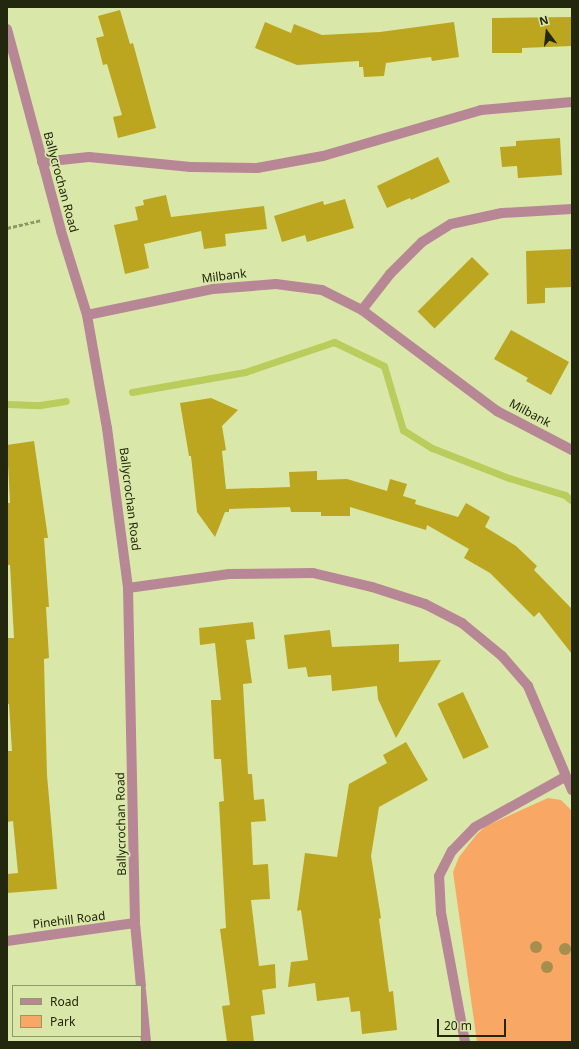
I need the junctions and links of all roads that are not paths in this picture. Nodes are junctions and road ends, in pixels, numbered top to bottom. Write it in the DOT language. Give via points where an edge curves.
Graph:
graph roads {
  1 [pos="7,29"];
  2 [pos="572,102"];
  3 [pos="42,162"];
  4 [pos="572,209"];
  5 [pos="362,310"];
  6 [pos="87,315"];
  7 [pos="572,450"];
  8 [pos="128,588"];
  9 [pos="565,777"];
  10 [pos="572,790"];
  11 [pos="135,923"];
  12 [pos="7,941"];
  13 [pos="141,985"];
  14 [pos="142,1000"];
  15 [pos="146,1042"];
  16 [pos="466,1042"];
  1 -- 3 [label="street, Ballycrochan Road"];
  2 -- 3 [label="street" via="481,110 323,156 257,168 191,167 89,157"];
  3 -- 6 [label="street, Ballycrochan Road"];
  4 -- 5 [label="street" via="502,213 451,224 422,242 390,274"];
  5 -- 6 [label="street, Milbank" via="322,290 276,284 213,289"];
  5 -- 7 [label="street, Milbank" via="497,410"];
  6 -- 8 [label="street, Ballycrochan Road" via="107,428"];
  8 -- 9 [label="street" via="229,574 313,572 425,604 462,624 485,642 502,656 528,686"];
  8 -- 11 [label="street, Ballycrochan Road"];
  9 -- 10 [label="street"];
  9 -- 16 [label="street" via="475,827 452,851 439,876 441,913"];
  11 -- 12 [label="street, Pinehill Road"];
  11 -- 13 [label="street, Ballycrochan Road"];
  14 -- 15 [label="street"];
}
